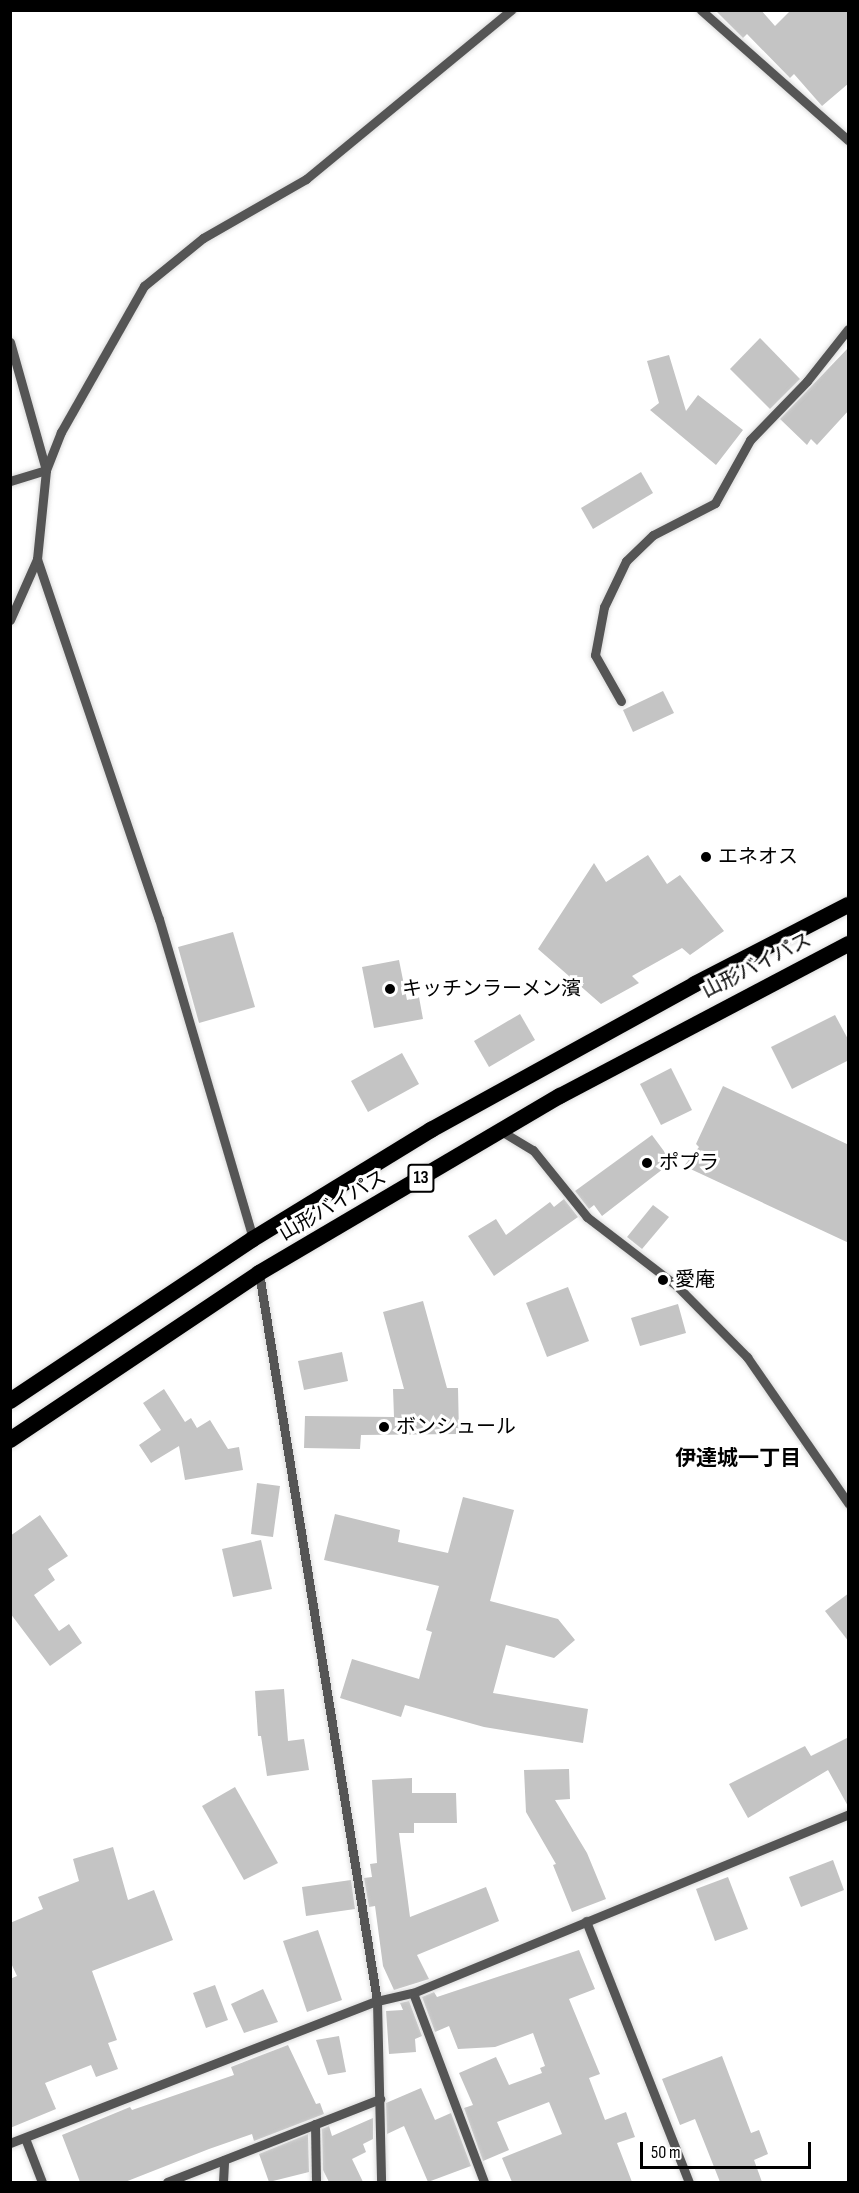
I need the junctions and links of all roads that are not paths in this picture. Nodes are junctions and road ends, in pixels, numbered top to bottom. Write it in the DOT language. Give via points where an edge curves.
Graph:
graph roads {
  1 [pos="511,10"];
  2 [pos="701,10"];
  3 [pos="849,140"];
  4 [pos="849,329"];
  5 [pos="10,342"];
  6 [pos="46,470"];
  7 [pos="10,481"];
  8 [pos="37,559"];
  9 [pos="10,620"];
  10 [pos="621,701"];
  11 [pos="849,905"];
  12 [pos="849,944"];
  13 [pos="501,1131"];
  14 [pos="253,1239"];
  15 [pos="260,1273"];
  16 [pos="10,1401"];
  17 [pos="10,1440"];
  18 [pos="849,1503"];
  19 [pos="849,1815"];
  20 [pos="586,1921"];
  21 [pos="413,1993"];
  22 [pos="377,2001"];
  23 [pos="380,2099"];
  24 [pos="315,2124"];
  25 [pos="25,2138"];
  26 [pos="10,2143"];
  27 [pos="224,2160"];
  28 [pos="42,2182"];
  29 [pos="167,2182"];
  30 [pos="223,2182"];
  31 [pos="316,2182"];
  32 [pos="381,2182"];
  33 [pos="484,2182"];
  34 [pos="689,2182"];
  1 -- 6 [label="lane" via="306,179 203,238 144,286 61,432"];
  2 -- 3 [label="lane"];
  4 -- 10 [label="lane" via="807,381 750,440 715,503 653,535 626,561 604,607 595,655"];
  5 -- 6 [label="lane"];
  6 -- 7 [label="lane"];
  6 -- 8 [label="lane"];
  8 -- 9 [label="lane"];
  8 -- 14 [label="lane" via="159,919"];
  11 -- 14 [label="highway, 山形バイパス / 13" via="695,984 431,1130"];
  12 -- 13 [label="highway, 山形バイパス / 13" via="691,1024"];
  13 -- 15 [label="highway, 山形バイパス / 13"];
  13 -- 18 [label="lane" via="533,1150 587,1217 677,1286 747,1358"];
  14 -- 16 [label="highway, 山形バイパス / 13"];
  15 -- 17 [label="highway, 山形バイパス / 13"];
  15 -- 22 [label="lane"];
  19 -- 20 [label="lane"];
  20 -- 21 [label="lane"];
  20 -- 34 [label="lane"];
  21 -- 22 [label="lane"];
  21 -- 33 [label="lane"];
  22 -- 23 [label="lane"];
  22 -- 25 [label="lane"];
  23 -- 24 [label="lane"];
  23 -- 32 [label="lane"];
  24 -- 27 [label="lane"];
  24 -- 31 [label="lane"];
  25 -- 26 [label="lane"];
  25 -- 28 [label="lane"];
  27 -- 29 [label="lane"];
  27 -- 30 [label="lane"];
}
